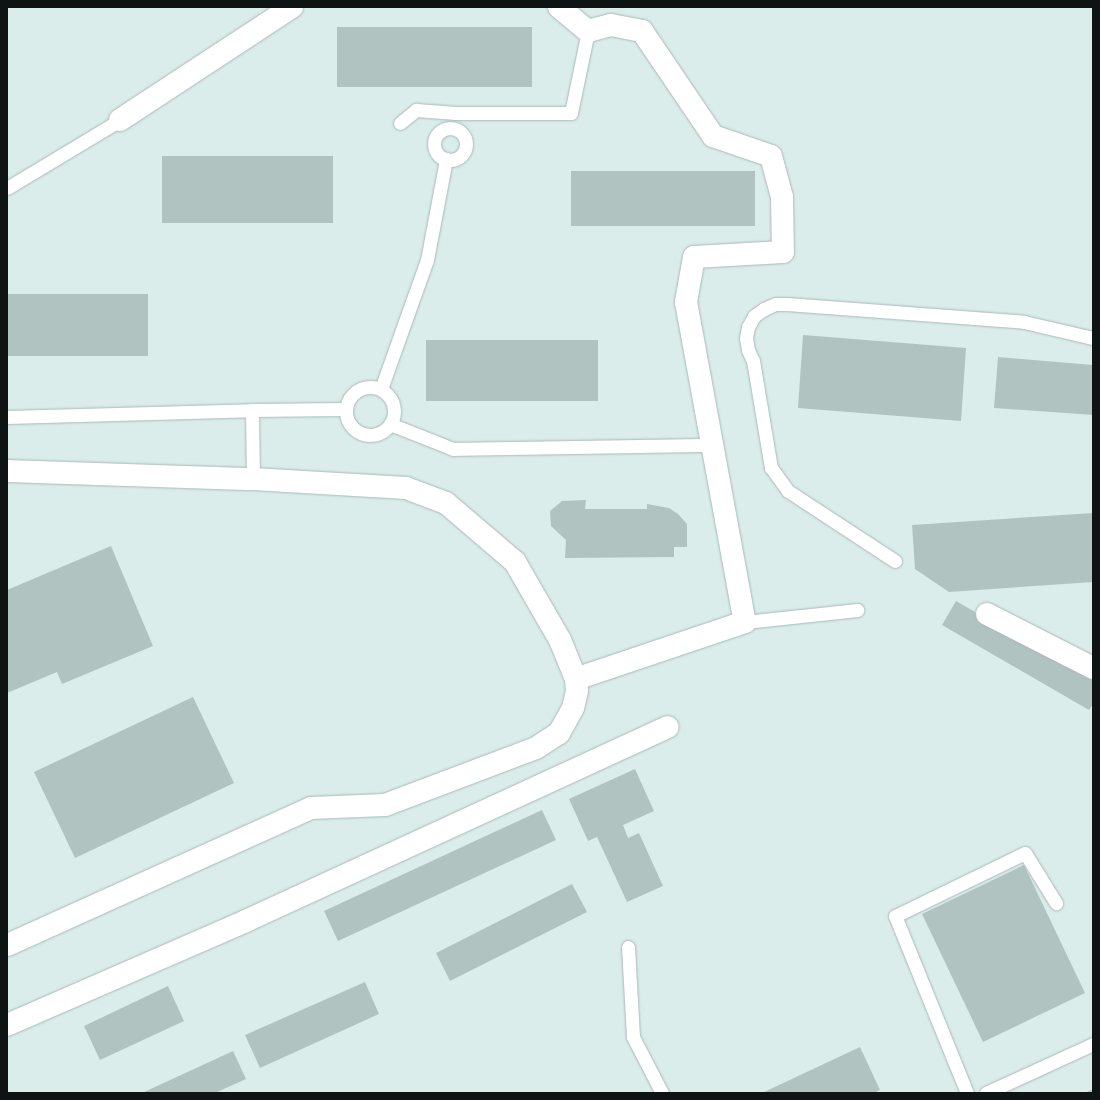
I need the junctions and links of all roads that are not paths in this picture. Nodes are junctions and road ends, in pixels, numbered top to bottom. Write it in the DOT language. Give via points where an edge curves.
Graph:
graph roads {
  1 [pos="292,7"];
  2 [pos="559,7"];
  3 [pos="588,31"];
  4 [pos="456,113"];
  5 [pos="120,120"];
  6 [pos="400,122"];
  7 [pos="453,129"];
  8 [pos="446,159"];
  9 [pos="7,188"];
  10 [pos="1093,338"];
  11 [pos="381,389"];
  12 [pos="345,409"];
  13 [pos="252,410"];
  14 [pos="7,417"];
  15 [pos="390,424"];
  16 [pos="712,445"];
  17 [pos="7,471"];
  18 [pos="252,479"];
  19 [pos="895,562"];
  20 [pos="857,610"];
  21 [pos="987,614"];
  22 [pos="745,622"];
  23 [pos="1091,665"];
  24 [pos="576,680"];
  25 [pos="668,727"];
  26 [pos="1056,903"];
  27 [pos="7,945"];
  28 [pos="628,947"];
  29 [pos="7,1025"];
  30 [pos="1093,1044"];
  31 [pos="662,1093"];
  32 [pos="967,1093"];
  33 [pos="986,1093"];
  1 -- 5 [label="street"];
  2 -- 3 [label="street"];
  3 -- 4 [label="lane" via="571,113"];
  3 -- 16 [label="street" via="611,25 642,31 713,136 771,156 782,197 783,252 694,258 686,302"];
  4 -- 6 [label="lane" via="416,110"];
  4 -- 7 [label="lane"];
  5 -- 9 [label="lane"];
  7 -- 8 [label="lane" via="443,130 435,143 438,153"];
  7 -- 8 [label="lane" via="462,134 466,148 460,156"];
  8 -- 11 [label="lane" via="427,260"];
  10 -- 19 [label="lane" via="1024,322 787,304 775,304 754,316 746,338 753,361 771,468 788,491"];
  11 -- 12 [label="lane" via="374,386 358,390 351,394"];
  11 -- 15 [label="lane" via="392,401 394,409"];
  12 -- 13 [label="lane"];
  12 -- 15 [label="lane" via="349,424 362,434 377,434"];
  13 -- 14 [label="lane"];
  13 -- 18 [label="lane"];
  15 -- 16 [label="lane" via="453,449"];
  16 -- 22 [label="street"];
  17 -- 18 [label="street"];
  18 -- 24 [label="street" via="406,488 446,503 515,562 560,640"];
  20 -- 22 [label="lane"];
  21 -- 23 [label="street"];
  22 -- 24 [label="street"];
  24 -- 27 [label="street" via="577,691 567,720 559,733 536,748 385,805 311,808"];
  25 -- 29 [label="street" via="246,922"];
  26 -- 32 [label="lane" via="1026,853 895,916"];
  28 -- 31 [label="lane" via="633,1037"];
  30 -- 33 [label="lane"];
}
